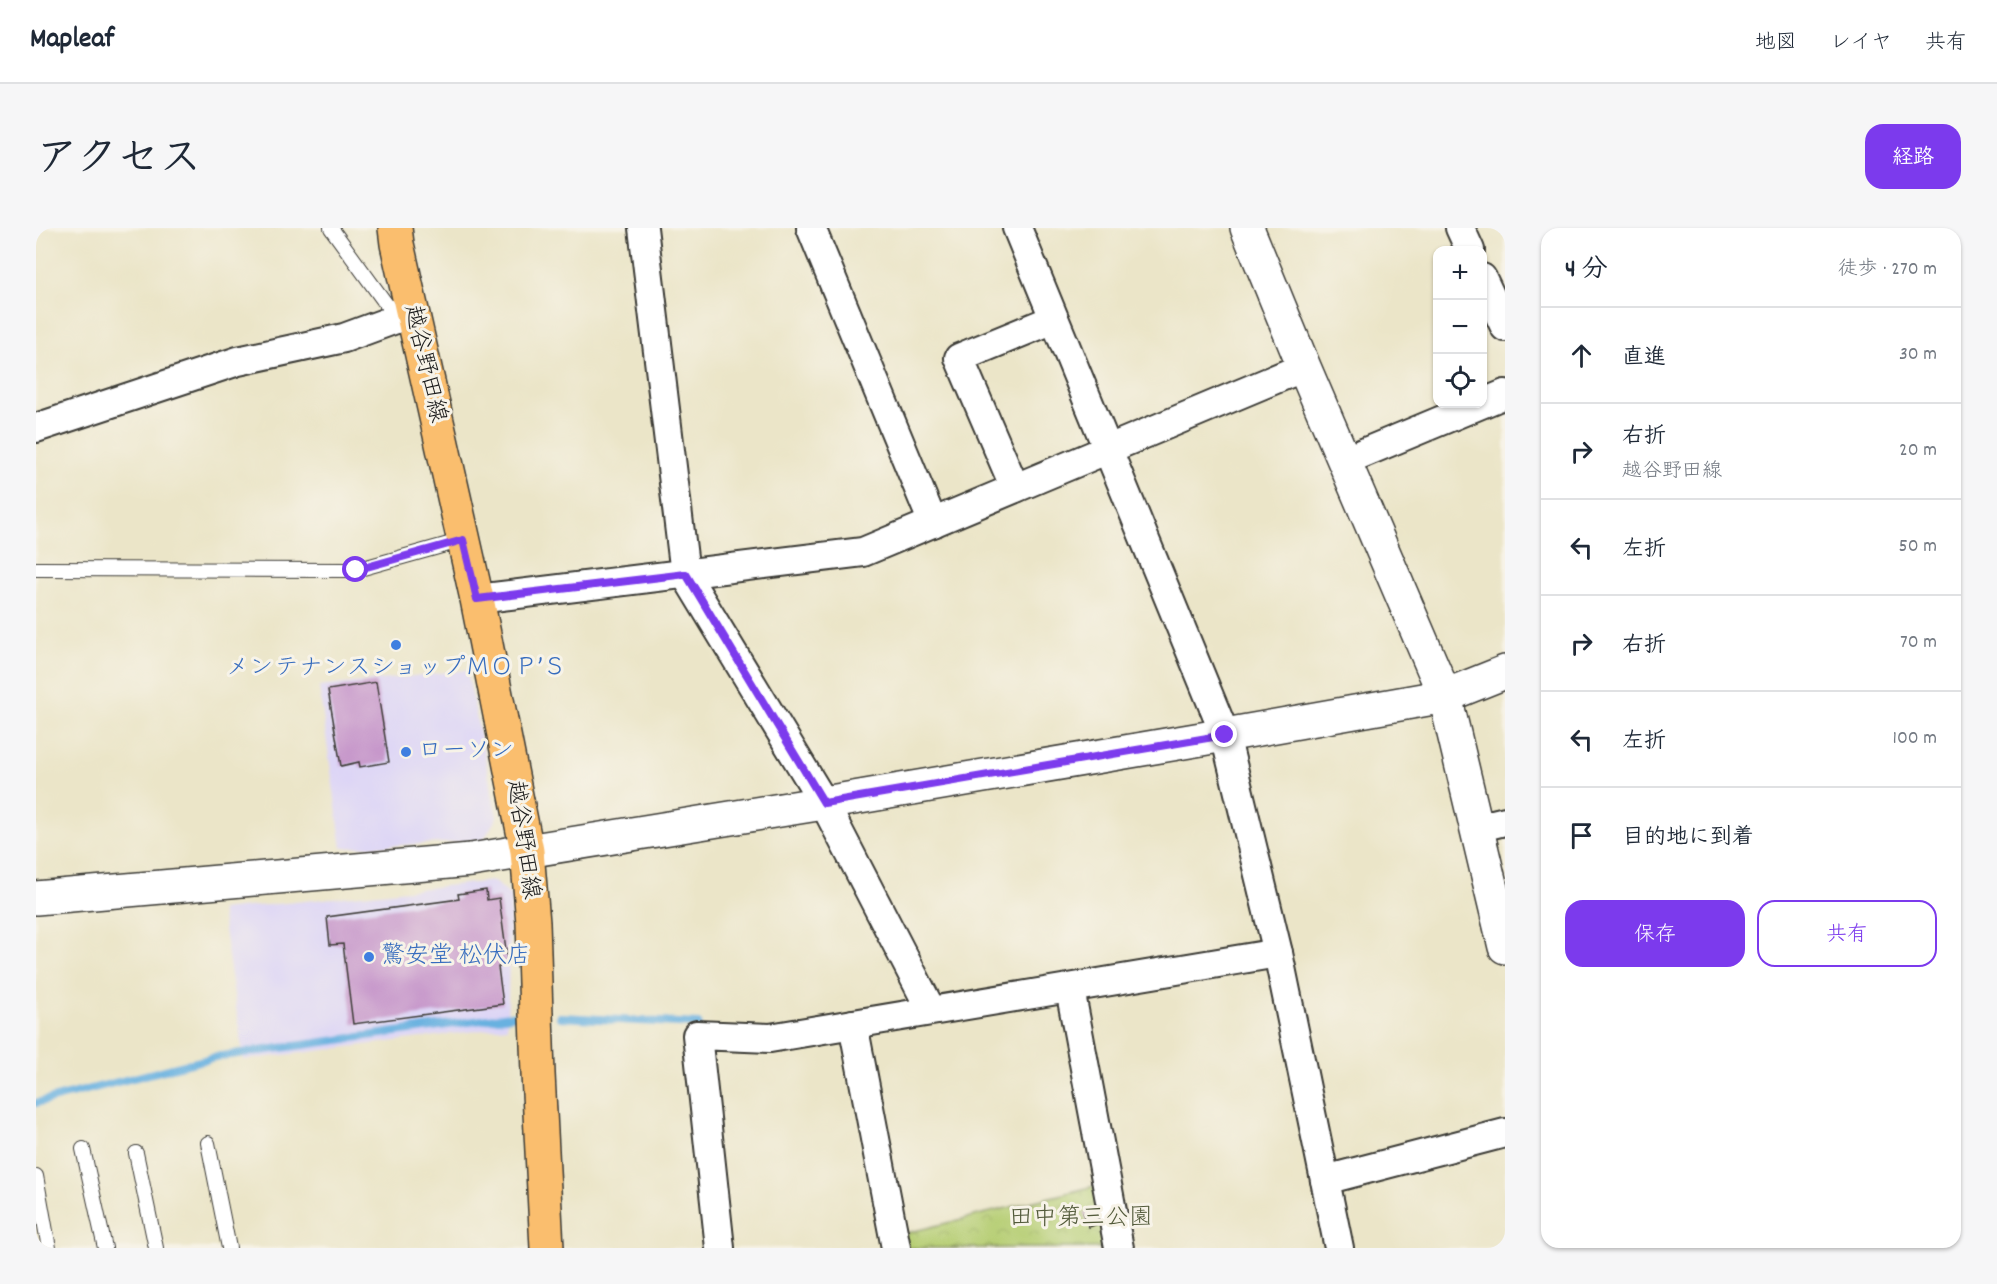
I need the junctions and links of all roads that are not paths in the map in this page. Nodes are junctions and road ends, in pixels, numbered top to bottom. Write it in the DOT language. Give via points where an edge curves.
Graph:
graph roads {
  1 [pos="331,228"];
  2 [pos="395,228"];
  3 [pos="643,228"];
  4 [pos="811,228"];
  5 [pos="1017,228"];
  6 [pos="1247,228"];
  7 [pos="1460,228"];
  8 [pos="1468,246"];
  9 [pos="1487,289"];
  10 [pos="404,316"];
  11 [pos="1054,319"];
  12 [pos="1505,327"];
  13 [pos="1304,367"];
  14 [pos="1505,394"];
  15 [pos="36,428"];
  16 [pos="1108,448"];
  17 [pos="1344,461"];
  18 [pos="1015,488"];
  19 [pos="933,523"];
  20 [pos="463,540"];
  21 [pos="36,569"];
  22 [pos="686,574"];
  23 [pos="477,599"];
  24 [pos="1505,672"];
  25 [pos="1445,696"];
  26 [pos="1225,735"];
  27 [pos="824,803"];
  28 [pos="1491,825"];
  29 [pos="527,851"];
  30 [pos="36,898"];
  31 [pos="1505,946"];
  32 [pos="1278,953"];
  33 [pos="1070,988"];
  34 [pos="931,1010"];
  35 [pos="852,1024"];
  36 [pos="1505,1133"];
  37 [pos="208,1143"];
  38 [pos="83,1149"];
  39 [pos="136,1153"];
  40 [pos="36,1176"];
  41 [pos="1325,1180"];
  42 [pos="49,1248"];
  43 [pos="105,1248"];
  44 [pos="156,1248"];
  45 [pos="230,1248"];
  46 [pos="548,1248"];
  47 [pos="720,1248"];
  48 [pos="896,1248"];
  49 [pos="1119,1248"];
  50 [pos="1339,1248"];
  1 -- 10 [label="lane"];
  2 -- 10 [label="main road, 越谷野田線"];
  3 -- 22 [label="street"];
  4 -- 19 [label="street"];
  5 -- 11 [label="street"];
  6 -- 13 [label="street"];
  7 -- 8 [label="street"];
  9 -- 12 [label="street"];
  10 -- 15 [label="street" via="344,338 238,361"];
  10 -- 20 [label="main road, 越谷野田線"];
  11 -- 16 [label="street"];
  11 -- 18 [label="street" via="959,358"];
  13 -- 16 [label="street"];
  13 -- 17 [label="street"];
  14 -- 17 [label="street"];
  16 -- 18 [label="street"];
  16 -- 26 [label="street"];
  17 -- 25 [label="street"];
  18 -- 19 [label="street"];
  19 -- 22 [label="street" via="863,552"];
  20 -- 21 [label="lane" via="356,570"];
  20 -- 23 [label="main road, 越谷野田線"];
  22 -- 23 [label="street"];
  22 -- 27 [label="street"];
  23 -- 29 [label="main road, 越谷野田線"];
  24 -- 25 [label="street"];
  25 -- 26 [label="street"];
  25 -- 28 [label="street"];
  26 -- 27 [label="street"];
  26 -- 32 [label="street"];
  27 -- 29 [label="street"];
  27 -- 34 [label="street"];
  28 -- 31 [label="street"];
  29 -- 30 [label="street" via="471,860"];
  29 -- 46 [label="main road, 越谷野田線"];
  32 -- 33 [label="street"];
  32 -- 41 [label="street"];
  33 -- 34 [label="street"];
  33 -- 49 [label="street"];
  34 -- 35 [label="street"];
  35 -- 47 [label="street" via="770,1038 697,1035"];
  35 -- 48 [label="street"];
  36 -- 41 [label="street"];
  37 -- 45 [label="lane"];
  38 -- 43 [label="lane"];
  39 -- 44 [label="lane"];
  40 -- 42 [label="lane"];
  41 -- 50 [label="street"];
}
